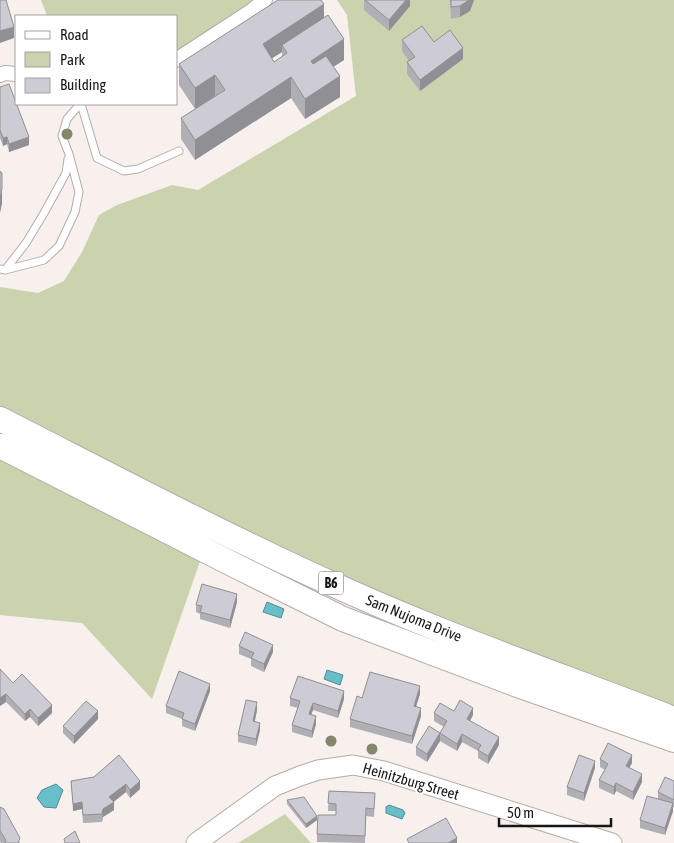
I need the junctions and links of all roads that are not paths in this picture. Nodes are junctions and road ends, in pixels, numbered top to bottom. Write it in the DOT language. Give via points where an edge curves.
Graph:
graph roads {
  1 [pos="265,0"];
  2 [pos="178,59"];
  3 [pos="0,74"];
  4 [pos="15,74"];
  5 [pos="79,105"];
  6 [pos="80,105"];
  7 [pos="179,151"];
  8 [pos="68,154"];
  9 [pos="2,269"];
  10 [pos="0,419"];
  11 [pos="0,446"];
  12 [pos="674,719"];
  13 [pos="674,740"];
  14 [pos="196,843"];
  15 [pos="612,843"];
  1 -- 2 [label="street"];
  3 -- 4 [label="street"];
  5 -- 8 [label="lane" via="67,119 62,136"];
  6 -- 7 [label="lane" via="97,158 124,171 138,169"];
  8 -- 9 [label="lane" via="66,173 44,213 26,243"];
  8 -- 9 [label="lane" via="78,192 75,212 59,246 44,260"];
  10 -- 12 [label="highway, Sam Nujoma Drive / B6" via="236,539 351,592"];
  11 -- 13 [label="highway, Sam Nujoma Drive / B6" via="343,619"];
  14 -- 15 [label="street, Heinitzburg Street" via="275,786 318,770 353,764 384,770"];
}
